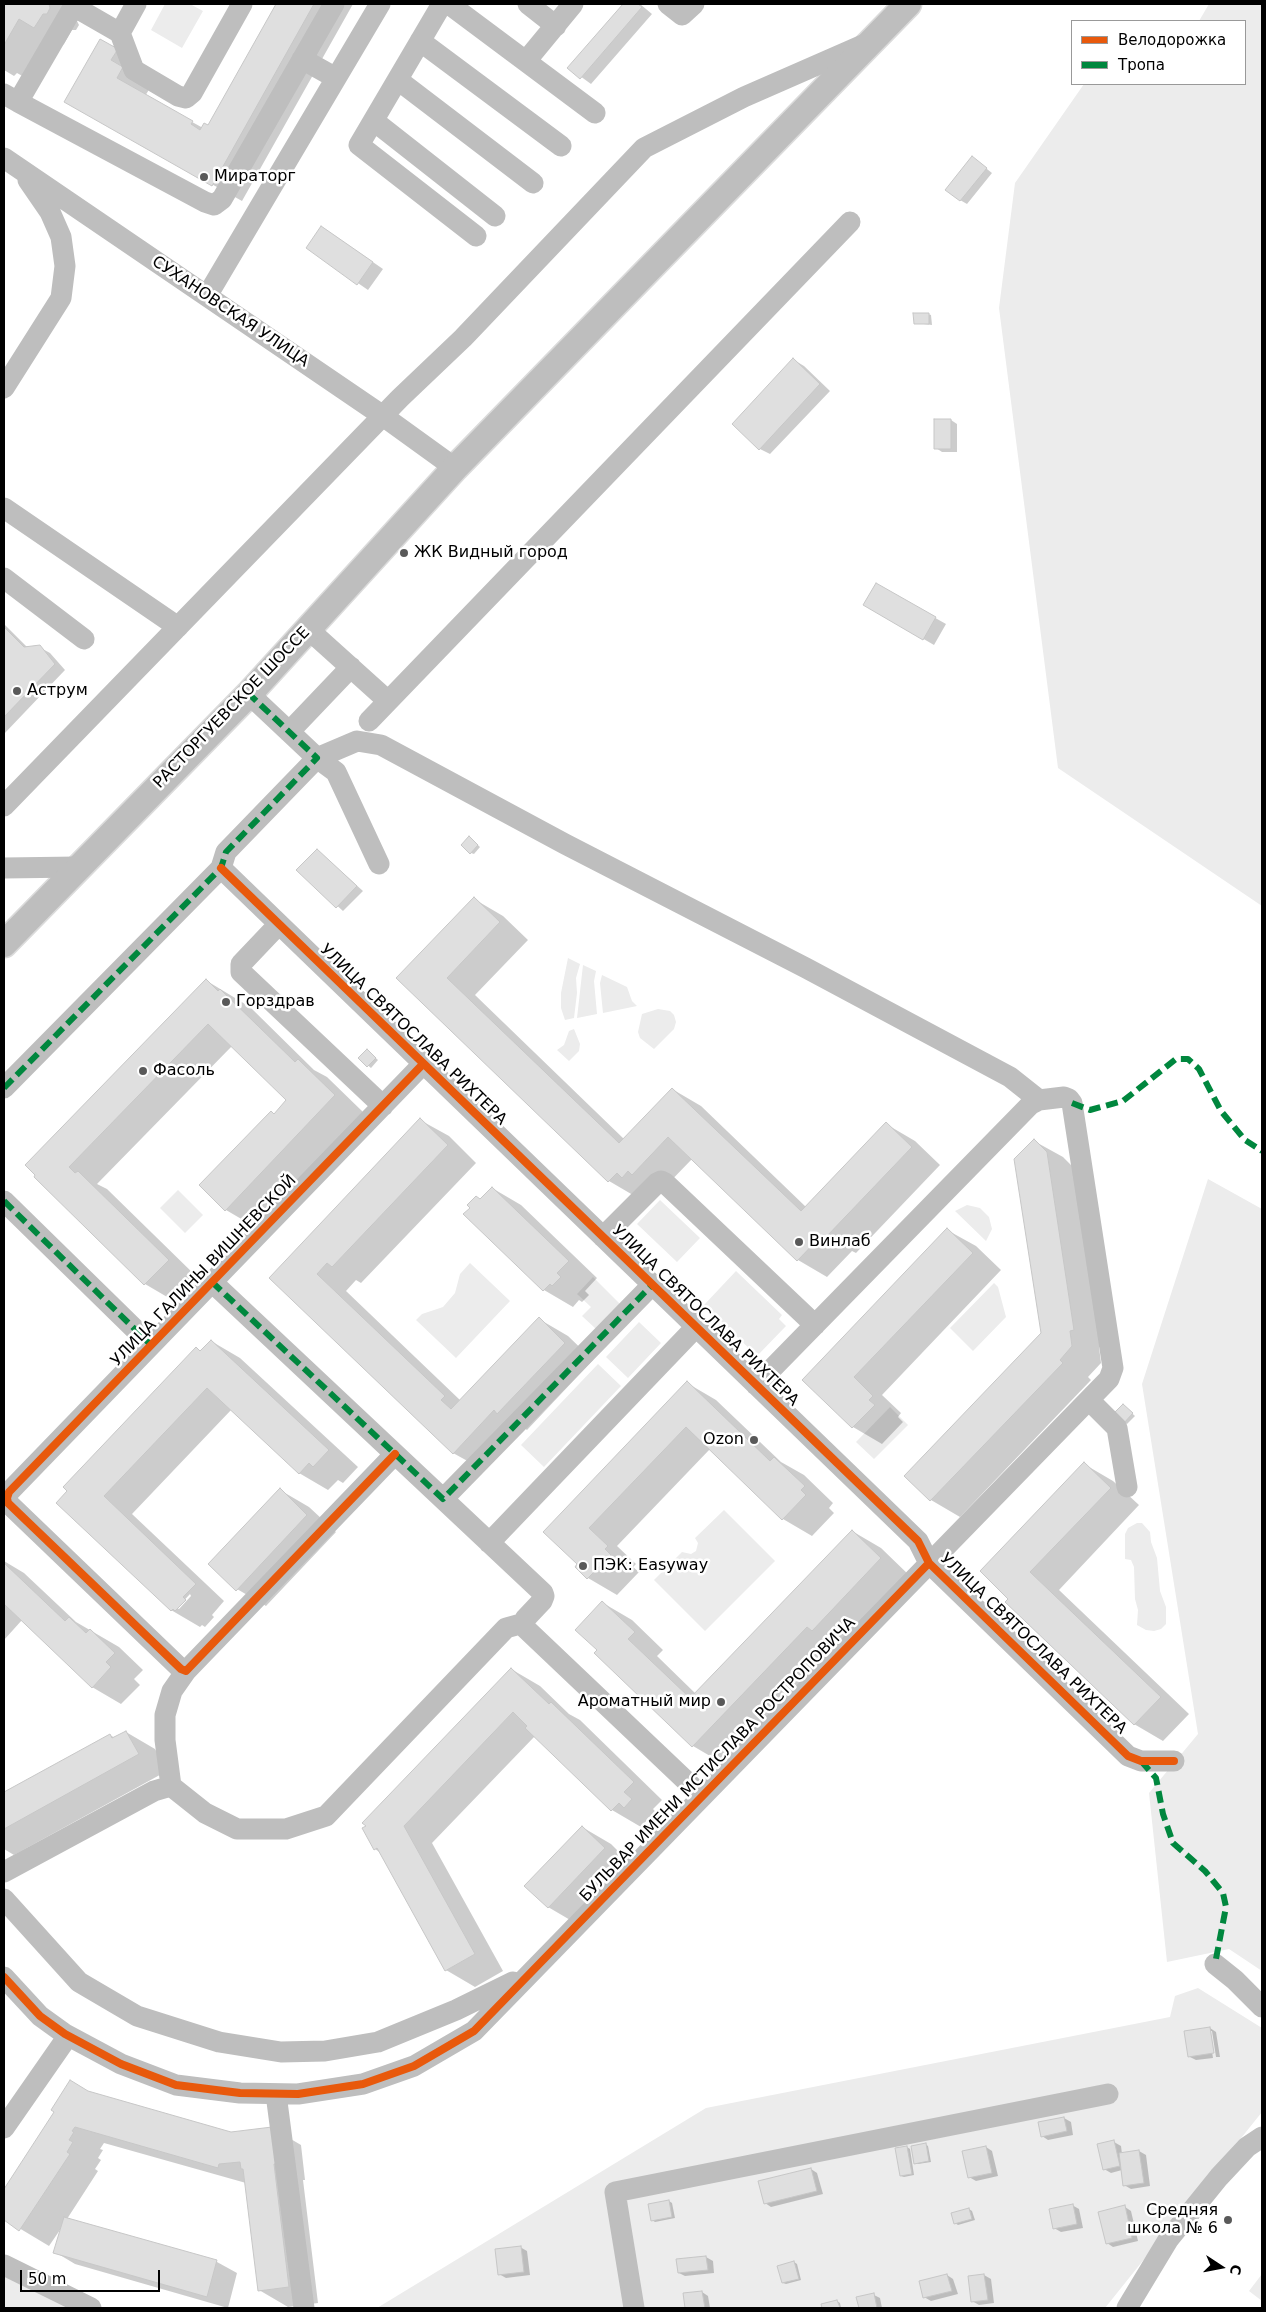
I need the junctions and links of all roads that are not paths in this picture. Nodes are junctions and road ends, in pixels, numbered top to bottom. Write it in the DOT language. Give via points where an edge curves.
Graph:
graph roads {
  1 [pos="136,4"];
  2 [pos="242,4"];
  3 [pos="334,4"];
  4 [pos="380,4"];
  5 [pos="442,4"];
  6 [pos="449,4"];
  7 [pos="528,4"];
  8 [pos="573,4"];
  9 [pos="668,4"];
  10 [pos="694,4"];
  11 [pos="908,4"];
  12 [pos="74,5"];
  13 [pos="556,26"];
  14 [pos="120,32"];
  15 [pos="420,41"];
  16 [pos="871,42"];
  17 [pos="302,59"];
  18 [pos="526,61"];
  19 [pos="336,78"];
  20 [pos="398,80"];
  21 [pos="11,98"];
  22 [pos="595,113"];
  23 [pos="374,120"];
  24 [pos="561,146"];
  25 [pos="9,164"];
  26 [pos="533,184"];
  27 [pos="495,216"];
  28 [pos="850,222"];
  29 [pos="476,236"];
  30 [pos="207,296"];
  31 [pos="4,388"];
  32 [pos="383,416"];
  33 [pos="455,468"];
  34 [pos="4,508"];
  35 [pos="4,578"];
  36 [pos="178,627"];
  37 [pos="308,630"];
  38 [pos="84,639"];
  39 [pos="351,667"];
  40 [pos="249,694"];
  41 [pos="388,701"];
  42 [pos="369,721"];
  43 [pos="289,732"];
  44 [pos="318,758"];
  45 [pos="4,806"];
  46 [pos="380,864"];
  47 [pos="78,867"];
  48 [pos="4,868"];
  49 [pos="221,868"];
  50 [pos="279,924"];
  51 [pos="4,944"];
  52 [pos="423,1064"];
  53 [pos="4,1088"];
  54 [pos="1039,1100"];
  55 [pos="383,1106"];
  56 [pos="4,1201"];
  57 [pos="603,1238"];
  58 [pos="212,1282"];
  59 [pos="652,1285"];
  60 [pos="815,1325"];
  61 [pos="696,1327"];
  62 [pos="151,1344"];
  63 [pos="756,1385"];
  64 [pos="1089,1400"];
  65 [pos="396,1454"];
  66 [pos="1127,1487"];
  67 [pos="443,1499"];
  68 [pos="489,1543"];
  69 [pos="929,1564"];
  70 [pos="524,1623"];
  71 [pos="186,1671"];
  72 [pos="1174,1761"];
  73 [pos="171,1786"];
  74 [pos="702,1796"];
  75 [pos="4,1872"];
  76 [pos="4,1899"];
  77 [pos="1216,1964"];
  78 [pos="527,1976"];
  79 [pos="4,1977"];
  80 [pos="1262,2007"];
  81 [pos="68,2036"];
  82 [pos="276,2094"];
  83 [pos="1108,2094"];
  84 [pos="4,2128"];
  85 [pos="1262,2137"];
  86 [pos="4,2265"];
  87 [pos="91,2308"];
  88 [pos="304,2308"];
  89 [pos="634,2308"];
  90 [pos="1127,2308"];
  1 -- 14 [label="street"];
  2 -- 14 [label="street" via="192,93 186,98 134,70"];
  3 -- 17 [label="street"];
  4 -- 19 [label="street"];
  5 -- 15 [label="street"];
  6 -- 18 [label="street"];
  7 -- 13 [label="street"];
  8 -- 13 [label="street"];
  9 -- 10 [label="street" via="682,15"];
  11 -- 16 [label="main road, РАСТОРГУЕВСКОЕ ШОССЕ"];
  12 -- 14 [label="street"];
  12 -- 21 [label="street"];
  13 -- 18 [label="street"];
  15 -- 20 [label="street"];
  15 -- 24 [label="street"];
  16 -- 32 [label="street" via="744,97 644,148 463,338"];
  16 -- 33 [label="main road, РАСТОРГУЕВСКОЕ ШОССЕ"];
  17 -- 19 [label="street"];
  17 -- 21 [label="street" via="222,199 214,205"];
  18 -- 22 [label="street"];
  19 -- 30 [label="street"];
  20 -- 23 [label="street"];
  20 -- 26 [label="street"];
  23 -- 27 [label="street"];
  23 -- 29 [label="street" via="359,145"];
  25 -- 30 [label="street, СУХАНОВСКАЯ УЛИЦА"];
  25 -- 31 [label="street" via="50,212 61,237 65,266 61,298"];
  28 -- 41 [label="street"];
  30 -- 32 [label="street, СУХАНОВСКАЯ УЛИЦА"];
  32 -- 33 [label="street, СУХАНОВСКАЯ УЛИЦА"];
  32 -- 36 [label="street"];
  33 -- 37 [label="main road, РАСТОРГУЕВСКОЕ ШОССЕ"];
  34 -- 36 [label="street"];
  35 -- 38 [label="street"];
  36 -- 45 [label="street"];
  37 -- 39 [label="street"];
  37 -- 40 [label="main road, РАСТОРГУЕВСКОЕ ШОССЕ"];
  39 -- 41 [label="street"];
  39 -- 43 [label="street"];
  40 -- 43 [label="street"];
  40 -- 47 [label="main road, РАСТОРГУЕВСКОЕ ШОССЕ"];
  41 -- 42 [label="street"];
  43 -- 44 [label="street"];
  44 -- 46 [label="street" via="336,772"];
  44 -- 49 [label="street" via="226,852"];
  44 -- 54 [label="street" via="357,742 381,745 1010,1077"];
  47 -- 48 [label="street"];
  47 -- 51 [label="main road, РАСТОРГУЕВСКОЕ ШОССЕ"];
  49 -- 50 [label="street, УЛИЦА СВЯТОСЛАВА РИХТЕРА"];
  49 -- 53 [label="street"];
  50 -- 52 [label="street, УЛИЦА СВЯТОСЛАВА РИХТЕРА"];
  50 -- 55 [label="street" via="241,964 241,972"];
  52 -- 55 [label="street, УЛИЦА ГАЛИНЫ ВИШНЕВСКОЙ"];
  52 -- 57 [label="street, УЛИЦА СВЯТОСЛАВА РИХТЕРА"];
  54 -- 60 [label="street" via="1031,1104"];
  54 -- 64 [label="street, БУЛЬВАР ИМЕНИ МСТИСЛАВА РОСТРОПОВИЧА" via="1064,1097 1072,1103 1113,1368 1109,1379"];
  55 -- 58 [label="street, УЛИЦА ГАЛИНЫ ВИШНЕВСКОЙ"];
  56 -- 62 [label="street"];
  57 -- 59 [label="street, УЛИЦА СВЯТОСЛАВА РИХТЕРА"];
  57 -- 60 [label="street" via="657,1183 665,1182"];
  58 -- 62 [label="street, УЛИЦА ГАЛИНЫ ВИШНЕВСКОЙ"];
  58 -- 65 [label="street"];
  59 -- 61 [label="street, УЛИЦА СВЯТОСЛАВА РИХТЕРА"];
  59 -- 67 [label="street"];
  60 -- 63 [label="street"];
  61 -- 63 [label="street, УЛИЦА СВЯТОСЛАВА РИХТЕРА"];
  61 -- 68 [label="street"];
  62 -- 71 [label="street, УЛИЦА ГАЛИНЫ ВИШНЕВСКОЙ" via="9,1492 7,1498 8,1503"];
  63 -- 69 [label="street, УЛИЦА СВЯТОСЛАВА РИХТЕРА" via="918,1541"];
  64 -- 66 [label="street" via="1117,1428"];
  64 -- 69 [label="street, БУЛЬВАР ИМЕНИ МСТИСЛАВА РОСТРОПОВИЧА"];
  65 -- 67 [label="street"];
  65 -- 71 [label="street"];
  67 -- 68 [label="street"];
  68 -- 70 [label="street" via="543,1593 542,1601"];
  69 -- 72 [label="street, УЛИЦА СВЯТОСЛАВА РИХТЕРА" via="1128,1756 1141,1761"];
  69 -- 74 [label="street, БУЛЬВАР ИМЕНИ МСТИСЛАВА РОСТРОПОВИЧА"];
  70 -- 73 [label="street" via="506,1628 326,1816 286,1829 237,1829 205,1813"];
  70 -- 74 [label="street" via="524,1627"];
  71 -- 73 [label="street" via="172,1691 165,1715"];
  73 -- 75 [label="street" via="154,1791"];
  74 -- 78 [label="street, БУЛЬВАР ИМЕНИ МСТИСЛАВА РОСТРОПОВИЧА"];
  76 -- 78 [label="street" via="79,1982 136,2016 219,2042 272,2051 325,2051 378,2042"];
  77 -- 80 [label="street"];
  78 -- 82 [label="street, БУЛЬВАР ИМЕНИ МСТИСЛАВА РОСТРОПОВИЧА" via="474,2031 414,2066 363,2084 298,2094"];
  79 -- 81 [label="street, БУЛЬВАР ИМЕНИ МСТИСЛАВА РОСТРОПОВИЧА" via="40,2016"];
  81 -- 82 [label="street, БУЛЬВАР ИМЕНИ МСТИСЛАВА РОСТРОПОВИЧА" via="121,2064 176,2085"];
  81 -- 84 [label="street"];
  82 -- 88 [label="street"];
  83 -- 89 [label="street" via="615,2192"];
  85 -- 90 [label="street" via="1247,2147 1219,2177 1168,2240"];
  86 -- 87 [label="street"];
}
